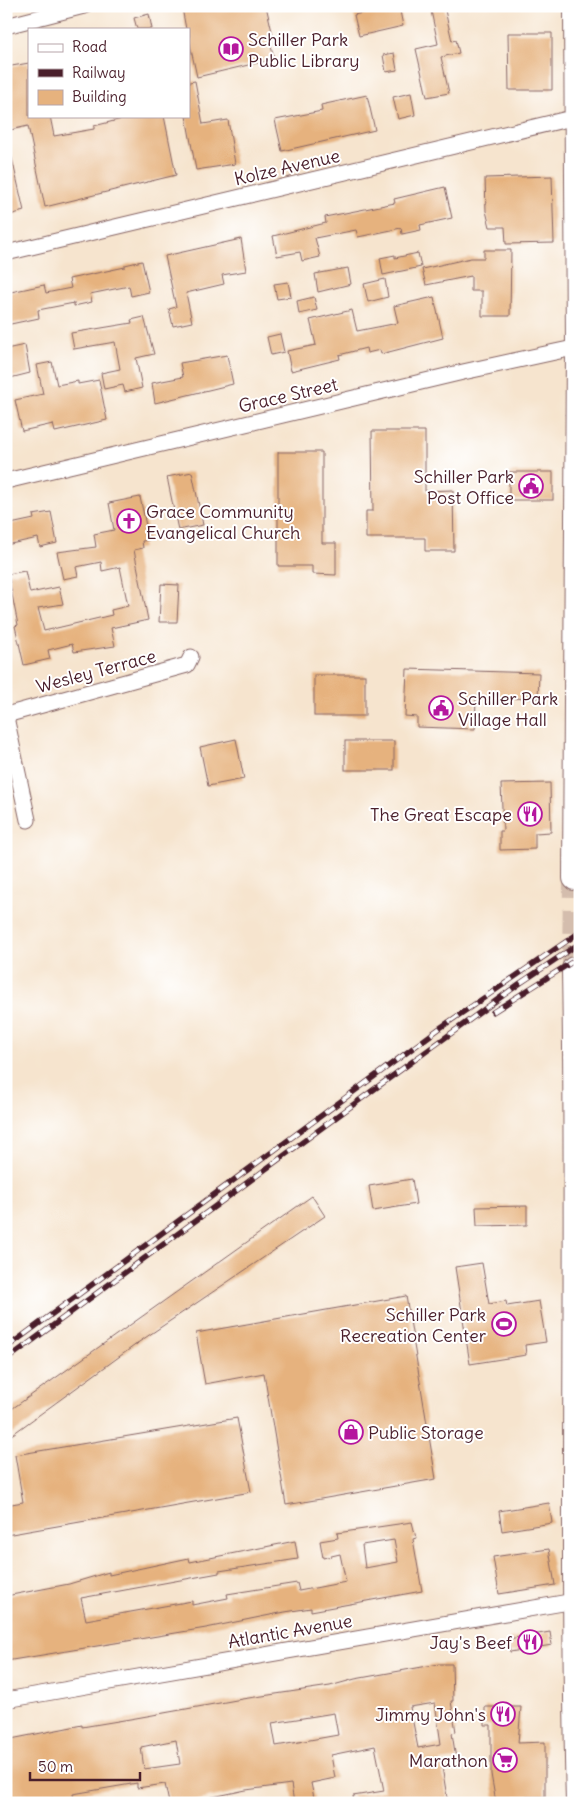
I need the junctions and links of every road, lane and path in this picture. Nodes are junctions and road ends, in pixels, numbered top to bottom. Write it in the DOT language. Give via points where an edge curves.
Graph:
graph roads {
  1 [pos="84,6"];
  2 [pos="576,6"];
  3 [pos="6,26"];
  4 [pos="576,117"];
  5 [pos="6,253"];
  6 [pos="579,298"];
  7 [pos="578,348"];
  8 [pos="6,481"];
  9 [pos="578,513"];
  10 [pos="190,657"];
  11 [pos="6,716"];
  12 [pos="28,820"];
  13 [pos="575,878"];
  14 [pos="574,969"];
  15 [pos="579,1159"];
  16 [pos="578,1376"];
  17 [pos="577,1600"];
  18 [pos="6,1700"];
  19 [pos="578,1803"];
  1 -- 3 [label="street"];
  2 -- 4 [label="main road"];
  4 -- 5 [label="street, Kolze Avenue"];
  4 -- 6 [label="main road"];
  6 -- 7 [label="main road"];
  7 -- 8 [label="street, Grace Street" via="463,372"];
  7 -- 9 [label="main road"];
  9 -- 13 [label="main road"];
  10 -- 11 [label="street, Wesley Terrace" via="187,666"];
  11 -- 12 [label="street"];
  14 -- 15 [label="main road"];
  15 -- 16 [label="main road"];
  16 -- 17 [label="main road"];
  17 -- 18 [label="street, Atlantic Avenue"];
  17 -- 19 [label="main road"];
}
